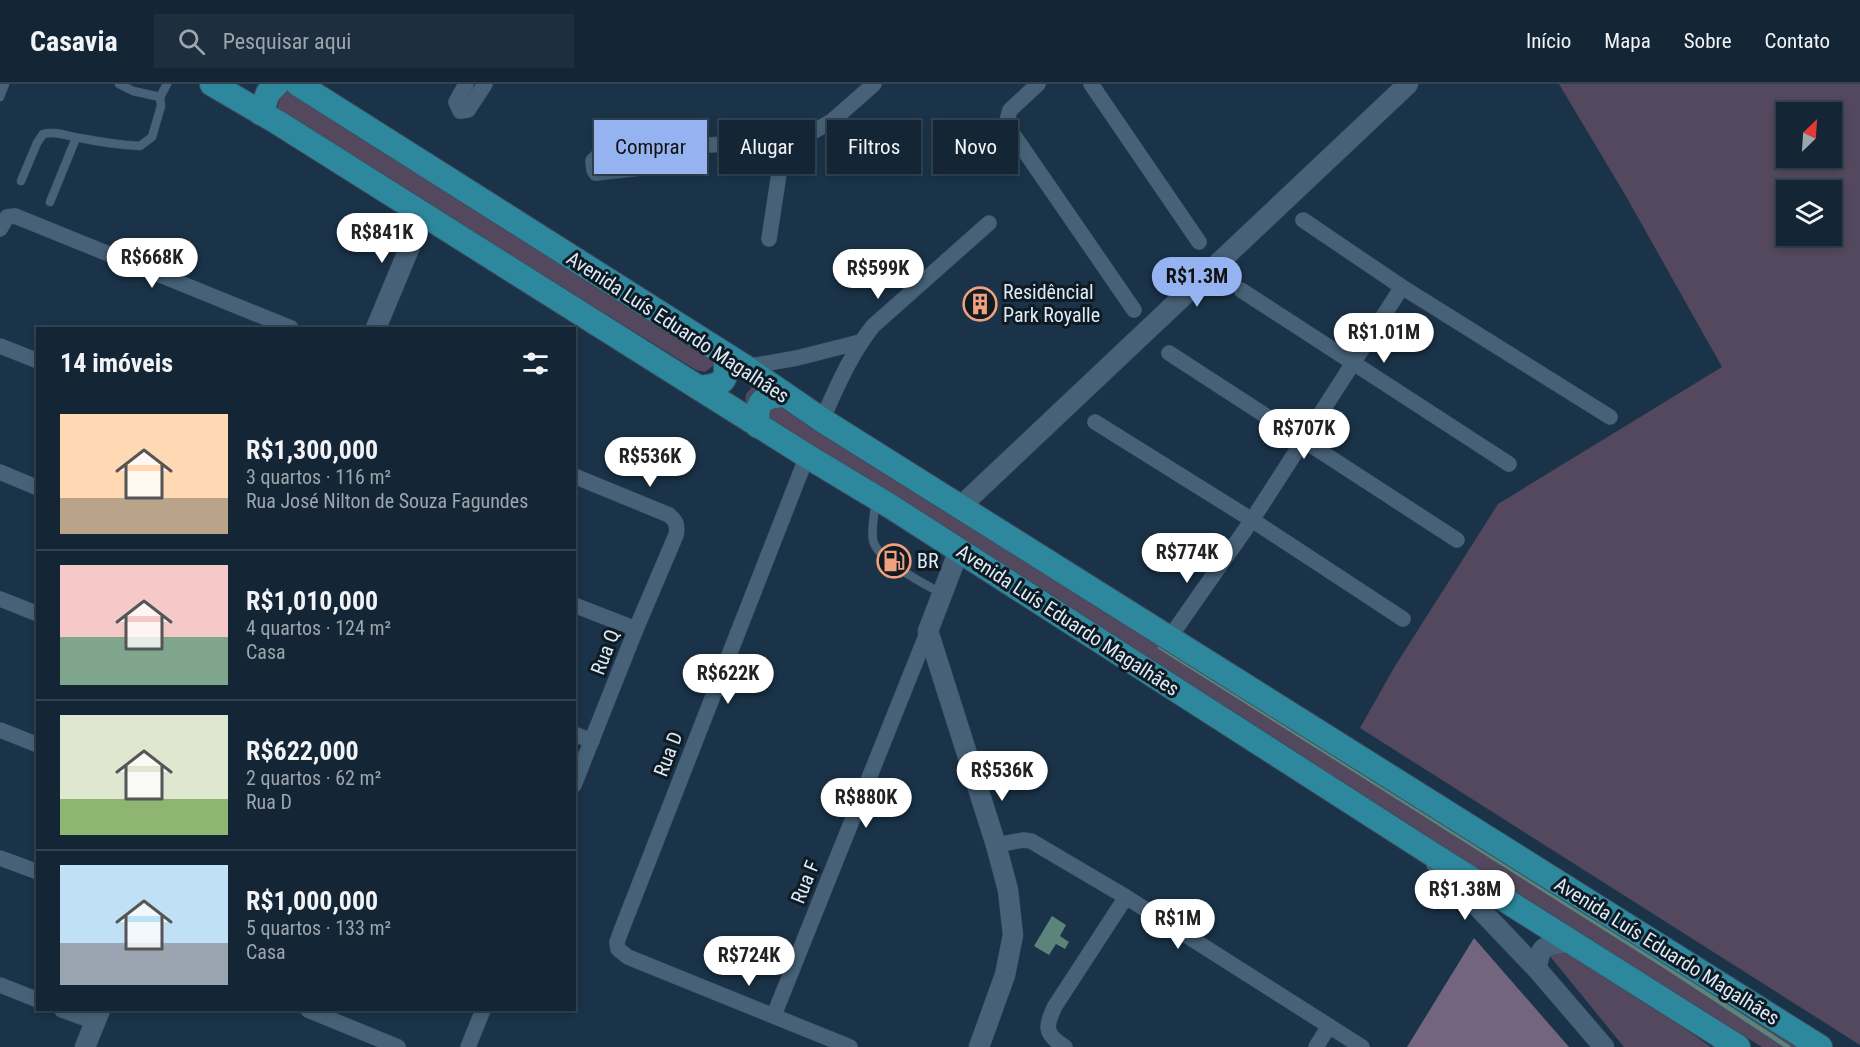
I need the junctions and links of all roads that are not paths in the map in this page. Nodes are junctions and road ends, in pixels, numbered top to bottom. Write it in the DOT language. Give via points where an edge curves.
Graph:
graph roads {
  1 [pos="5,84"];
  2 [pos="119,84"];
  3 [pos="167,84"];
  4 [pos="212,84"];
  5 [pos="277,84"];
  6 [pos="298,84"];
  7 [pos="466,84"];
  8 [pos="485,84"];
  9 [pos="874,84"];
  10 [pos="1091,84"];
  11 [pos="1408,84"];
  12 [pos="1031,86"];
  13 [pos="0,97"];
  14 [pos="160,97"];
  15 [pos="261,113"];
  16 [pos="815,130"];
  17 [pos="76,138"];
  18 [pos="779,174"];
  19 [pos="21,181"];
  20 [pos="50,201"];
  21 [pos="423,215"];
  22 [pos="1303,220"];
  23 [pos="989,223"];
  24 [pos="0,229"];
  25 [pos="769,239"];
  26 [pos="1199,242"];
  27 [pos="1402,287"];
  28 [pos="1241,290"];
  29 [pos="1134,310"];
  30 [pos="289,327"];
  31 [pos="376,327"];
  32 [pos="860,342"];
  33 [pos="0,346"];
  34 [pos="1169,353"];
  35 [pos="36,361"];
  36 [pos="735,361"];
  37 [pos="1354,364"];
  38 [pos="699,388"];
  39 [pos="784,395"];
  40 [pos="1610,417"];
  41 [pos="822,420"];
  42 [pos="1095,423"];
  43 [pos="758,426"];
  44 [pos="1304,440"];
  45 [pos="807,456"];
  46 [pos="1509,464"];
  47 [pos="0,472"];
  48 [pos="576,477"];
  49 [pos="36,487"];
  50 [pos="876,498"];
  51 [pos="961,506"];
  52 [pos="1252,520"];
  53 [pos="1457,540"];
  54 [pos="959,550"];
  55 [pos="941,594"];
  56 [pos="0,599"];
  57 [pos="576,606"];
  58 [pos="36,613"];
  59 [pos="1403,619"];
  60 [pos="636,629"];
  61 [pos="928,631"];
  62 [pos="1170,638"];
  63 [pos="0,730"];
  64 [pos="576,735"];
  65 [pos="592,741"];
  66 [pos="36,744"];
  67 [pos="576,780"];
  68 [pos="996,845"];
  69 [pos="1421,847"];
  70 [pos="0,858"];
  71 [pos="36,871"];
  72 [pos="1126,897"];
  73 [pos="1571,942"];
  74 [pos="1537,969"];
  75 [pos="0,985"];
  76 [pos="36,999"];
  77 [pos="68,1011"];
  78 [pos="310,1011"];
  79 [pos="483,1011"];
  80 [pos="774,1015"];
  81 [pos="97,1016"];
  82 [pos="1329,1026"];
  83 [pos="85,1047"];
  84 [pos="398,1047"];
  85 [pos="468,1047"];
  86 [pos="850,1047"];
  87 [pos="979,1047"];
  88 [pos="1065,1047"];
  89 [pos="1316,1047"];
  90 [pos="1362,1047"];
  91 [pos="1604,1047"];
  92 [pos="1738,1047"];
  93 [pos="1820,1047"];
  1 -- 13 [label="lane"];
  2 -- 14 [label="lane"];
  3 -- 14 [label="lane"];
  4 -- 15 [label="main road, Avenida Luís Eduardo Magalhães"];
  5 -- 15 [label="main road" via="268,93"];
  6 -- 36 [label="main road, Avenida Luís Eduardo Magalhães"];
  7 -- 8 [label="street" via="456,102 460,111 468,110"];
  9 -- 16 [label="street"];
  10 -- 26 [label="street"];
  11 -- 51 [label="street"];
  12 -- 29 [label="street" via="1010,110 1006,124"];
  14 -- 17 [label="lane" via="152,137 140,146"];
  15 -- 21 [label="main road, Avenida Luís Eduardo Magalhães"];
  17 -- 19 [label="lane" via="54,132 43,134"];
  17 -- 20 [label="lane"];
  18 -- 25 [label="street"];
  21 -- 31 [label="street"];
  21 -- 38 [label="main road, Avenida Luís Eduardo Magalhães"];
  22 -- 27 [label="street"];
  23 -- 32 [label="street"];
  24 -- 30 [label="street" via="7,218 15,216"];
  27 -- 37 [label="street"];
  27 -- 40 [label="street"];
  28 -- 37 [label="street"];
  32 -- 36 [label="street" via="797,358"];
  32 -- 41 [label="street"];
  33 -- 35 [label="street"];
  34 -- 44 [label="street"];
  36 -- 38 [label="main road" via="727,368 722,382"];
  36 -- 39 [label="main road, Avenida Luís Eduardo Magalhães"];
  37 -- 44 [label="street"];
  37 -- 46 [label="street"];
  38 -- 43 [label="main road, Avenida Luís Eduardo Magalhães"];
  39 -- 41 [label="main road, Avenida Luís Eduardo Magalhães"];
  39 -- 43 [label="main road" via="764,399 756,412"];
  41 -- 51 [label="main road, Avenida Luís Eduardo Magalhães"];
  42 -- 52 [label="street"];
  43 -- 45 [label="main road, Avenida Luís Eduardo Magalhães"];
  44 -- 52 [label="street"];
  44 -- 53 [label="street"];
  45 -- 50 [label="main road, Avenida Luís Eduardo Magalhães"];
  45 -- 80 [label="street, Rua D" via="617,942 623,954"];
  47 -- 49 [label="street"];
  48 -- 60 [label="street, Rua Q" via="669,514 675,520 676,535"];
  50 -- 54 [label="main road, Avenida Luís Eduardo Magalhães"];
  50 -- 55 [label="lane" via="873,541 883,555 907,574"];
  51 -- 62 [label="main road, Avenida Luís Eduardo Magalhães"];
  52 -- 59 [label="street"];
  52 -- 62 [label="street"];
  54 -- 55 [label="street"];
  54 -- 69 [label="main road, Avenida Luís Eduardo Magalhães"];
  55 -- 61 [label="street"];
  56 -- 58 [label="street"];
  57 -- 60 [label="street"];
  60 -- 65 [label="street, Rua Q"];
  61 -- 68 [label="street"];
  61 -- 80 [label="street, Rua F"];
  62 -- 93 [label="main road, Avenida Luís Eduardo Magalhães"];
  63 -- 66 [label="street"];
  64 -- 65 [label="street"];
  65 -- 67 [label="street, Rua Q"];
  68 -- 72 [label="street" via="1031,841"];
  68 -- 87 [label="street" via="1008,890 1013,935 1005,975"];
  69 -- 73 [label="main road, Avenida Luís Eduardo Magalhães"];
  69 -- 74 [label="street"];
  70 -- 71 [label="street"];
  72 -- 82 [label="street"];
  72 -- 88 [label="street" via="1048,1019 1050,1036"];
  73 -- 74 [label="street" via="1542,950"];
  73 -- 92 [label="main road, Avenida Luís Eduardo Magalhães"];
  74 -- 91 [label="street"];
  75 -- 76 [label="street"];
  77 -- 81 [label="street"];
  78 -- 84 [label="street"];
  79 -- 85 [label="street"];
  80 -- 86 [label="street"];
  81 -- 83 [label="street"];
  82 -- 89 [label="street"];
  82 -- 90 [label="street"];
}
